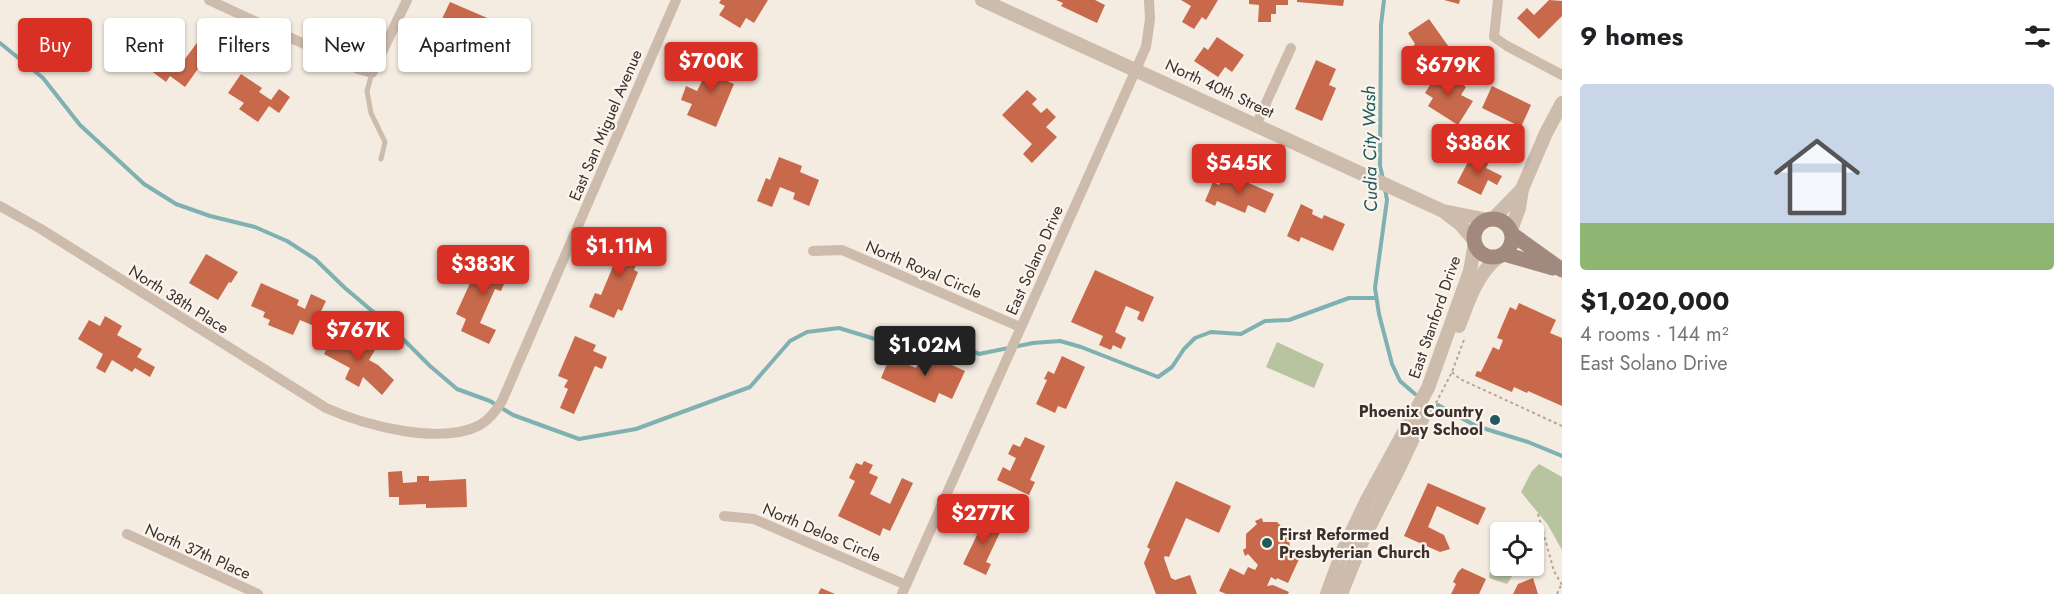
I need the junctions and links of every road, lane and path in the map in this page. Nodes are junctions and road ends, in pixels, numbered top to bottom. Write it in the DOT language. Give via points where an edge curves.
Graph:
graph roads {
  1 [pos="209,0"];
  2 [pos="407,0"];
  3 [pos="676,0"];
  4 [pos="982,0"];
  5 [pos="1149,0"];
  6 [pos="1498,0"];
  7 [pos="1291,48"];
  8 [pos="1135,69"];
  9 [pos="372,73"];
  10 [pos="1562,75"];
  11 [pos="1562,103"];
  12 [pos="1256,125"];
  13 [pos="381,159"];
  14 [pos="1522,189"];
  15 [pos="0,206"];
  16 [pos="1443,211"];
  17 [pos="1490,219"];
  18 [pos="1511,232"];
  19 [pos="1474,242"];
  20 [pos="813,251"];
  21 [pos="1501,256"];
  22 [pos="1561,269"];
  23 [pos="1020,327"];
  24 [pos="1465,335"];
  25 [pos="1452,372"];
  26 [pos="1435,406"];
  27 [pos="343,416"];
  28 [pos="1562,426"];
  29 [pos="1538,514"];
  30 [pos="724,516"];
  31 [pos="127,534"];
  32 [pos="1562,584"];
  33 [pos="904,589"];
  34 [pos="258,594"];
  35 [pos="1327,594"];
  36 [pos="1341,594"];
  37 [pos="1557,594"];
  1 -- 9 [label="street"];
  2 -- 9 [label="street"];
  3 -- 27 [label="street, East San Miguel Avenue" via="511,383 495,411 468,430 439,433 390,429"];
  4 -- 8 [label="street, North 40th Street"];
  5 -- 8 [label="street" via="1146,47"];
  6 -- 10 [label="street" via="1494,37"];
  7 -- 12 [label="street"];
  8 -- 12 [label="street, North 40th Street"];
  8 -- 23 [label="street, East Solano Drive"];
  9 -- 13 [label="lane" via="367,92 371,113 385,142"];
  11 -- 14 [label="street"];
  12 -- 16 [label="street, North 40th Street"];
  14 -- 17 [label="street"];
  14 -- 18 [label="street"];
  15 -- 27 [label="street, North 38th Place" via="304,396"];
  16 -- 17 [label="street, North 40th Street"];
  16 -- 19 [label="street, North 40th Street"];
  17 -- 18 [label="main road" via="1503,222"];
  17 -- 19 [label="main road" via="1476,230"];
  18 -- 21 [label="main road" via="1511,245"];
  18 -- 22 [label="main road"];
  19 -- 21 [label="main road" via="1481,254"];
  19 -- 35 [label="street, East Stanford Drive" via="1470,271 1428,388 1367,500"];
  20 -- 23 [label="street, North Royal Circle" via="842,250"];
  21 -- 22 [label="main road"];
  21 -- 36 [label="street, East Stanford Drive" via="1489,264 1472,291 1415,437 1364,537"];
  23 -- 33 [label="street, East Solano Drive"];
  24 -- 25 [label="path"];
  25 -- 26 [label="path"];
  25 -- 28 [label="path"];
  29 -- 32 [label="path" via="1554,571"];
  30 -- 33 [label="street, North Delos Circle" via="754,519"];
  31 -- 34 [label="street, North 37th Place"];
  32 -- 37 [label="path"];
}
